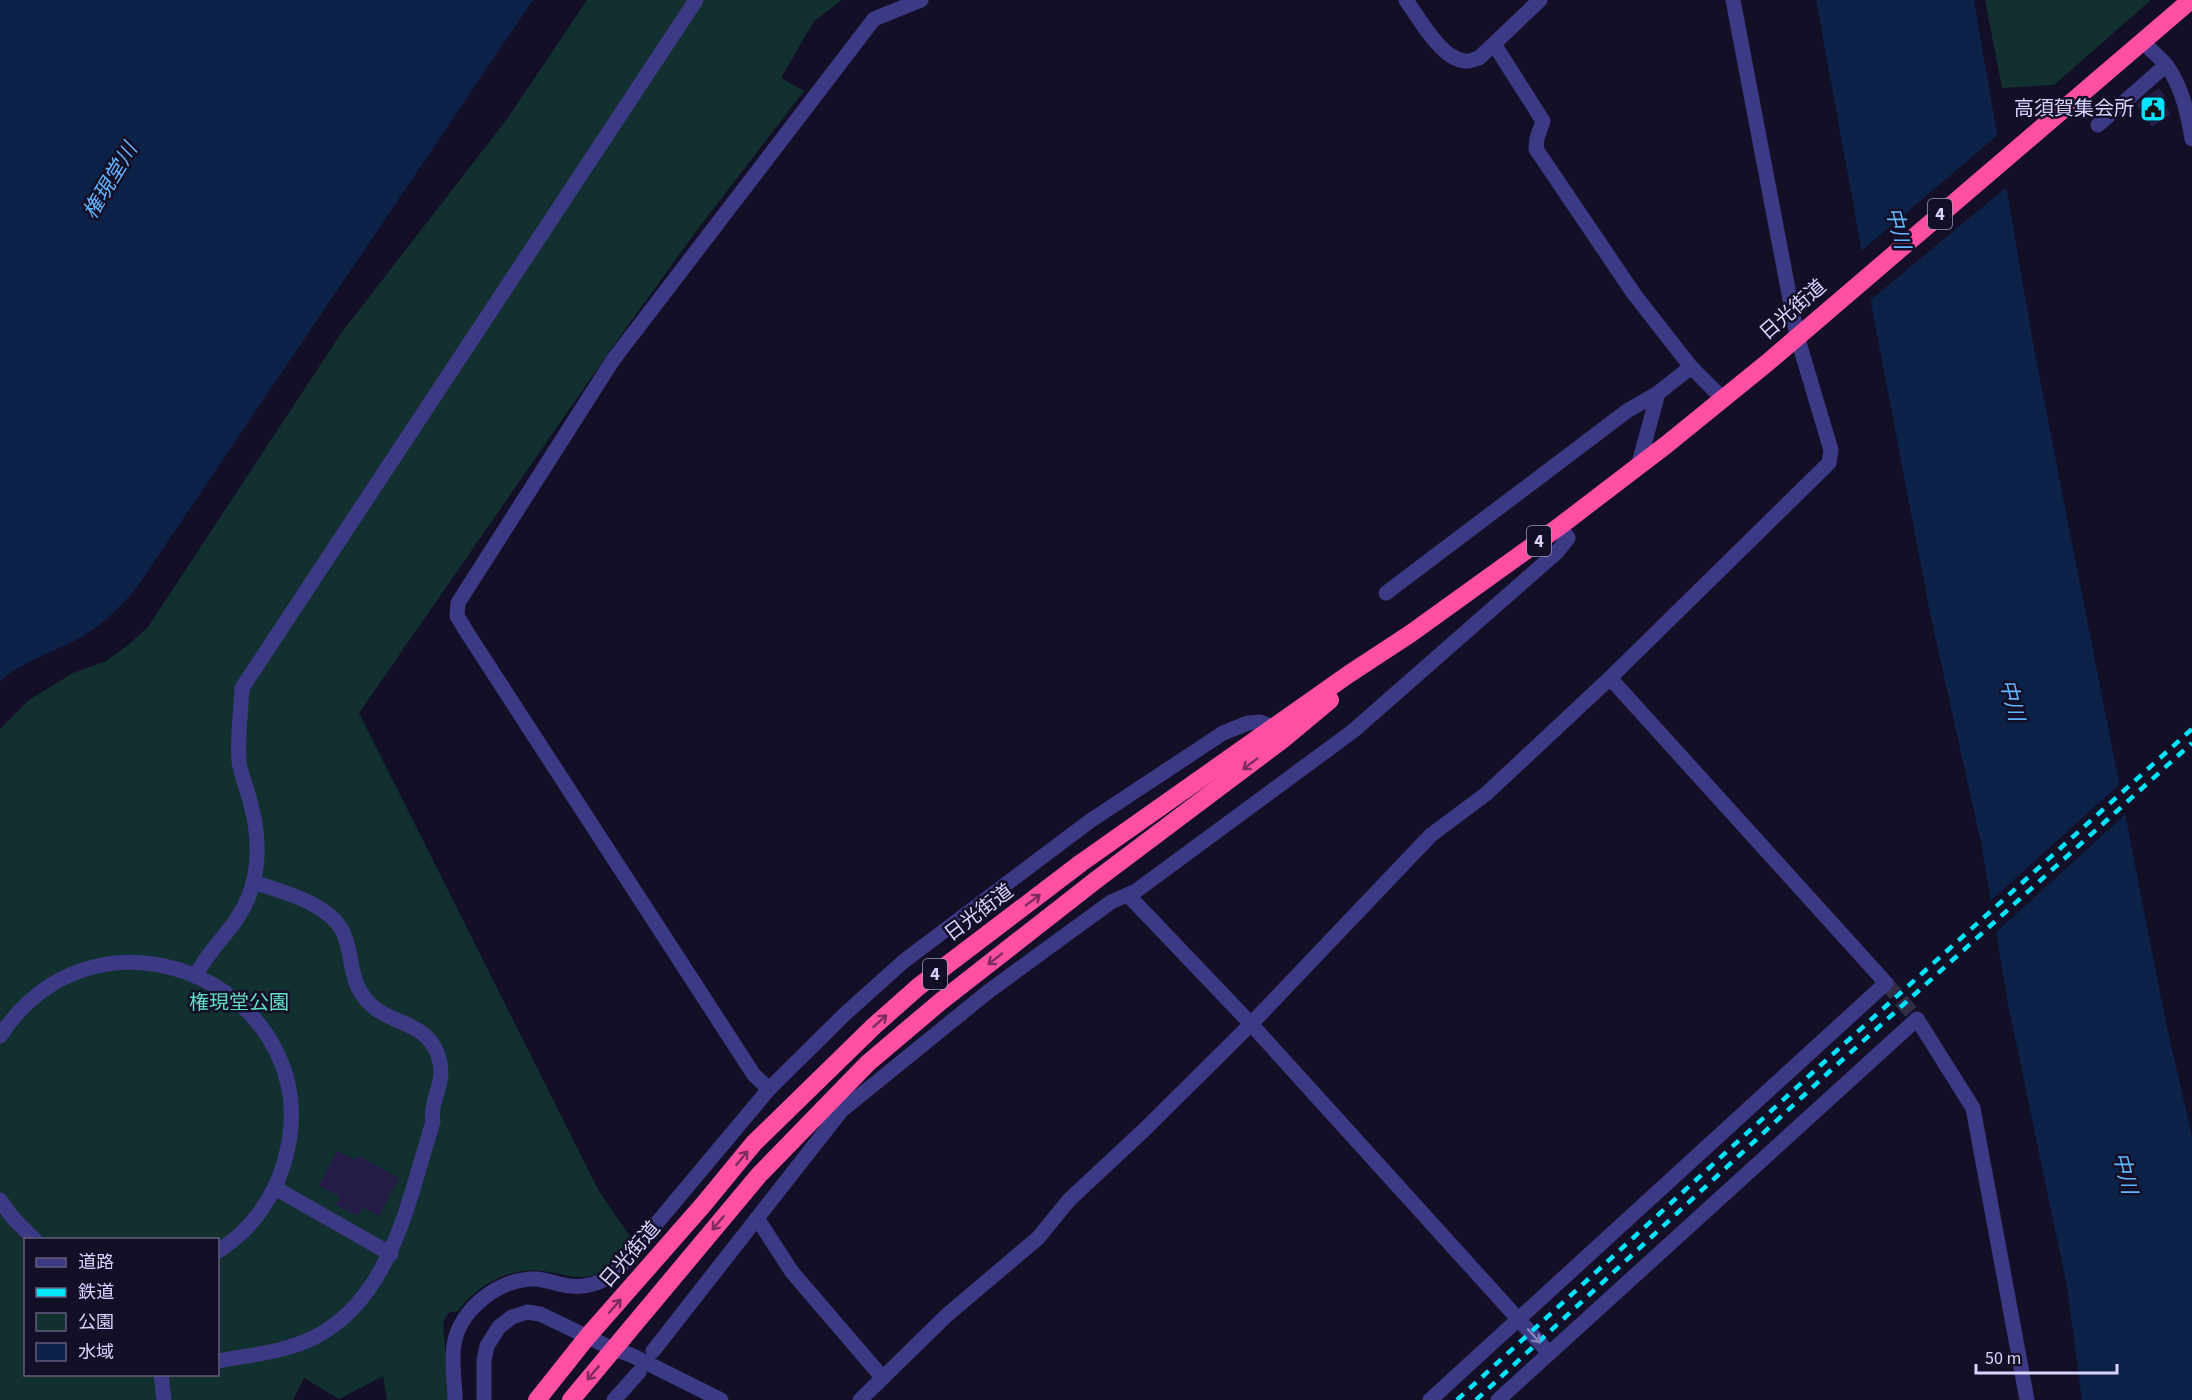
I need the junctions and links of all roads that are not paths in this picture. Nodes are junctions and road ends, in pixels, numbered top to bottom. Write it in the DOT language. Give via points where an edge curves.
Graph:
graph roads {
  1 [pos="696,0"];
  2 [pos="921,0"];
  3 [pos="1406,0"];
  4 [pos="1540,0"];
  5 [pos="1733,0"];
  6 [pos="2191,0"];
  7 [pos="2143,42"];
  8 [pos="1494,44"];
  9 [pos="2166,65"];
  10 [pos="2098,125"];
  11 [pos="2192,139"];
  12 [pos="1797,336"];
  13 [pos="1691,367"];
  14 [pos="1658,393"];
  15 [pos="1723,399"];
  16 [pos="1638,467"];
  17 [pos="1560,526"];
  18 [pos="1386,593"];
  19 [pos="1610,678"];
  20 [pos="1277,734"];
  21 [pos="253,882"];
  22 [pos="1128,896"];
  23 [pos="196,975"];
  24 [pos="1251,1024"];
  25 [pos="0,1036"];
  26 [pos="769,1089"];
  27 [pos="837,1104"];
  28 [pos="274,1188"];
  29 [pos="0,1200"];
  30 [pos="757,1218"];
  31 [pos="34,1238"];
  32 [pos="219,1250"];
  33 [pos="391,1254"];
  34 [pos="1519,1319"];
  35 [pos="588,1336"];
  36 [pos="613,1349"];
  37 [pos="652,1351"];
  38 [pos="1549,1353"];
  39 [pos="219,1361"];
  40 [pos="639,1372"];
  41 [pos="161,1376"];
  42 [pos="882,1377"];
  43 [pos="164,1400"];
  44 [pos="455,1400"];
  45 [pos="484,1400"];
  46 [pos="537,1400"];
  47 [pos="571,1400"];
  48 [pos="614,1400"];
  49 [pos="721,1400"];
  50 [pos="860,1400"];
  51 [pos="1430,1400"];
  52 [pos="1498,1400"];
  53 [pos="2027,1400"];
  1 -- 21 [label="street" via="242,688 239,761 258,841"];
  2 -- 26 [label="street" via="874,19 612,360 458,603 457,616 468,634 754,1075"];
  3 -- 8 [label="street" via="1436,43 1452,57 1466,62 1479,58"];
  4 -- 8 [label="street"];
  5 -- 12 [label="street"];
  6 -- 7 [label="highway, 日光街道 / 4"];
  7 -- 9 [label="street"];
  7 -- 12 [label="highway, 日光街道 / 4"];
  8 -- 13 [label="street" via="1543,121 1536,149 1634,294"];
  9 -- 10 [label="street"];
  9 -- 11 [label="street" via="2183,98"];
  12 -- 15 [label="highway, 日光街道 / 4"];
  12 -- 19 [label="street" via="1831,450 1829,463"];
  13 -- 14 [label="street"];
  13 -- 15 [label="street"];
  14 -- 16 [label="street"];
  14 -- 18 [label="street" via="1627,411"];
  15 -- 16 [label="highway, 日光街道 / 4"];
  16 -- 17 [label="highway, 日光街道 / 4"];
  17 -- 20 [label="highway, 日光街道 / 4"];
  17 -- 22 [label="street" via="1568,538 1557,552 1353,731"];
  19 -- 24 [label="street" via="1486,794 1431,835"];
  19 -- 34 [label="street" via="1886,982"];
  20 -- 26 [label="street" via="1260,722 1223,733 1090,821 904,961"];
  20 -- 27 [label="highway, 日光街道 / 4, one-way" via="940,1002 868,1063"];
  35 -- 20 [label="highway, 日光街道 / 4, one-way" via="754,1143 918,987 1081,863"];
  21 -- 23 [label="street" via="236,923 205,956"];
  21 -- 33 [label="street" via="317,907 334,920 346,938 352,974 366,1000 384,1015 405,1022 431,1041 437,1052 442,1080 433,1122"];
  22 -- 24 [label="street"];
  22 -- 27 [label="street" via="1111,902"];
  23 -- 25 [label="street" via="140,962 84,969 34,996"];
  23 -- 28 [label="street" via="243,1006 280,1062 288,1093 290,1126 286,1158"];
  24 -- 34 [label="street"];
  24 -- 42 [label="street" via="1069,1200 1038,1238 947,1315"];
  26 -- 44 [label="street" via="615,1273 595,1284 576,1287 520,1280 486,1296 457,1332"];
  27 -- 30 [label="street"];
  27 -- 36 [label="highway, 日光街道 / 4, one-way" via="759,1175"];
  28 -- 32 [label="street" via="247,1227"];
  28 -- 33 [label="street"];
  29 -- 31 [label="street"];
  30 -- 37 [label="street"];
  30 -- 42 [label="street" via="792,1272"];
  33 -- 39 [label="street" via="361,1299 316,1337 295,1346"];
  34 -- 38 [label="street, one-way"];
  34 -- 51 [label="street"];
  35 -- 36 [label="street"];
  35 -- 45 [label="street" via="540,1314 526,1312 512,1317 487,1346"];
  35 -- 46 [label="highway, 日光街道 / 4"];
  36 -- 47 [label="highway, 日光街道 / 4, one-way"];
  36 -- 49 [label="street"];
  38 -- 52 [label="street"];
  38 -- 53 [label="street" via="1917,1019 1973,1108"];
  40 -- 48 [label="street"];
  41 -- 43 [label="street"];
  42 -- 50 [label="street"];
}
